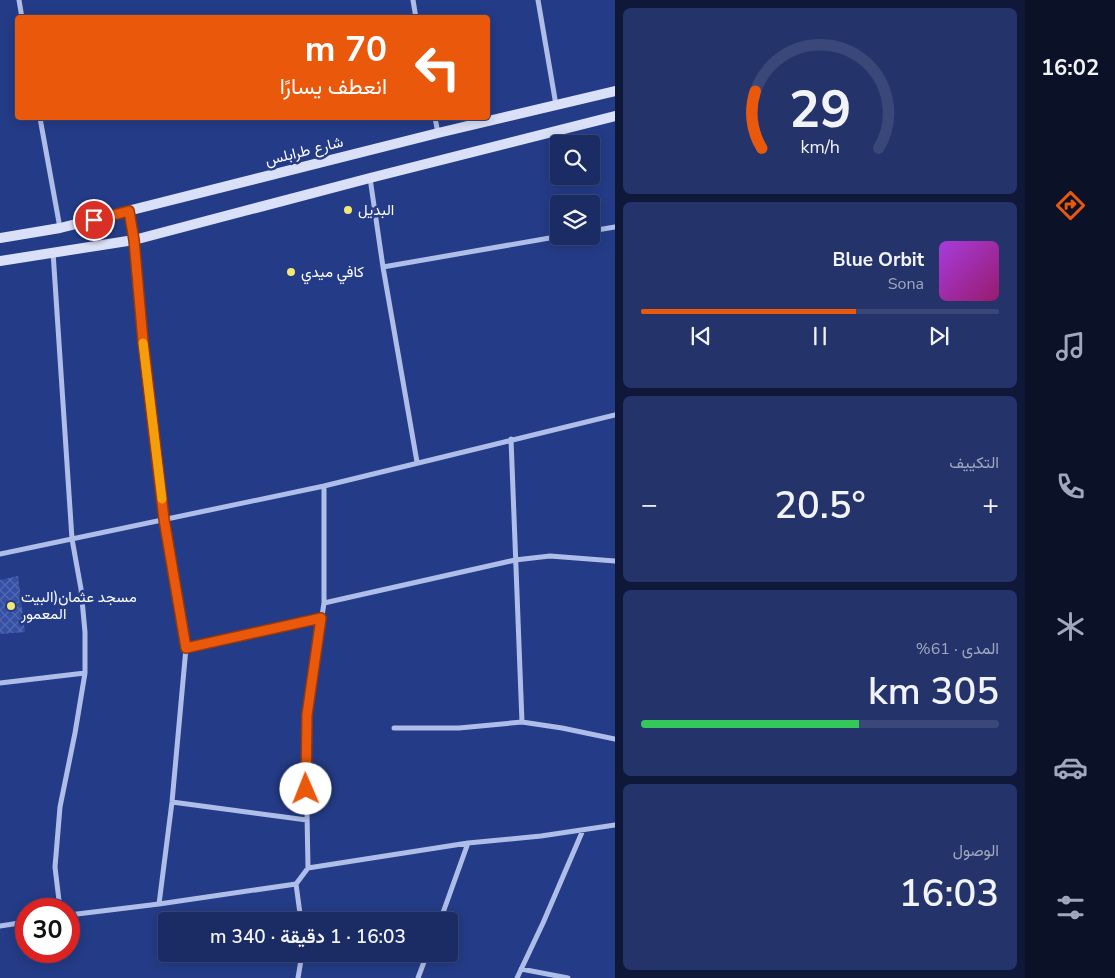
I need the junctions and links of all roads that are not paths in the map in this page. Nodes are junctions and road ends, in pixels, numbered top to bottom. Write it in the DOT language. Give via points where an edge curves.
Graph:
graph roads {
  1 [pos="19,0"];
  2 [pos="413,0"];
  3 [pos="538,0"];
  4 [pos="22,15"];
  5 [pos="416,15"];
  6 [pos="615,91"];
  7 [pos="556,106"];
  8 [pos="615,116"];
  9 [pos="40,120"];
  10 [pos="435,120"];
  11 [pos="438,133"];
  12 [pos="370,178"];
  13 [pos="129,211"];
  14 [pos="615,227"];
  15 [pos="60,228"];
  16 [pos="600,230"];
  17 [pos="0,238"];
  18 [pos="550,238"];
  19 [pos="134,240"];
  20 [pos="53,252"];
  21 [pos="0,261"];
  22 [pos="382,267"];
  23 [pos="615,415"];
  24 [pos="511,439"];
  25 [pos="417,462"];
  26 [pos="324,486"];
  27 [pos="164,519"];
  28 [pos="72,539"];
  29 [pos="0,554"];
  30 [pos="515,560"];
  31 [pos="615,561"];
  32 [pos="324,603"];
  33 [pos="321,618"];
  34 [pos="186,648"];
  35 [pos="85,673"];
  36 [pos="0,683"];
  37 [pos="522,722"];
  38 [pos="394,728"];
  39 [pos="615,740"];
  40 [pos="172,802"];
  41 [pos="307,820"];
  42 [pos="614,823"];
  43 [pos="583,830"];
  44 [pos="468,843"];
  45 [pos="308,868"];
  46 [pos="296,884"];
  47 [pos="59,898"];
  48 [pos="159,904"];
  49 [pos="300,912"];
  50 [pos="443,912"];
  51 [pos="80,914"];
  52 [pos="15,924"];
  53 [pos="0,926"];
  54 [pos="301,962"];
  55 [pos="425,962"];
  56 [pos="522,969"];
  57 [pos="298,978"];
  58 [pos="418,978"];
  59 [pos="517,978"];
  60 [pos="568,978"];
  1 -- 4 [label="street"];
  2 -- 5 [label="street"];
  3 -- 7 [label="street"];
  6 -- 7 [label="main road, شارع طرابلس"];
  7 -- 11 [label="main road, شارع طرابلس"];
  8 -- 12 [label="main road"];
  9 -- 15 [label="street"];
  10 -- 11 [label="street"];
  11 -- 13 [label="main road, شارع طرابلس"];
  12 -- 19 [label="main road"];
  12 -- 22 [label="street"];
  13 -- 15 [label="main road, شارع طرابلس"];
  13 -- 19 [label="street"];
  14 -- 16 [label="street"];
  15 -- 17 [label="main road, شارع طرابلس"];
  18 -- 22 [label="street"];
  19 -- 20 [label="main road"];
  19 -- 27 [label="street"];
  20 -- 21 [label="main road"];
  20 -- 28 [label="street"];
  22 -- 25 [label="street"];
  23 -- 24 [label="street"];
  24 -- 25 [label="street"];
  24 -- 30 [label="street"];
  25 -- 26 [label="street"];
  26 -- 27 [label="street"];
  26 -- 32 [label="street"];
  27 -- 28 [label="street"];
  27 -- 34 [label="street"];
  28 -- 29 [label="street"];
  28 -- 35 [label="street" via="84,608"];
  30 -- 31 [label="street" via="550,556"];
  30 -- 32 [label="street"];
  30 -- 37 [label="street"];
  32 -- 33 [label="street"];
  33 -- 34 [label="street"];
  33 -- 41 [label="street" via="307,715"];
  34 -- 40 [label="street"];
  35 -- 36 [label="street"];
  35 -- 47 [label="street" via="60,807 55,867"];
  37 -- 38 [label="street" via="460,728"];
  37 -- 39 [label="street"];
  40 -- 41 [label="street"];
  40 -- 48 [label="street"];
  41 -- 45 [label="street"];
  42 -- 43 [label="street"];
  43 -- 44 [label="street"];
  43 -- 56 [label="street"];
  44 -- 45 [label="street"];
  44 -- 50 [label="street"];
  45 -- 46 [label="street"];
  46 -- 48 [label="street"];
  46 -- 49 [label="street"];
  48 -- 51 [label="street"];
  52 -- 53 [label="street"];
  54 -- 57 [label="street"];
  55 -- 58 [label="street"];
  56 -- 59 [label="street"];
  56 -- 60 [label="street"];
}
